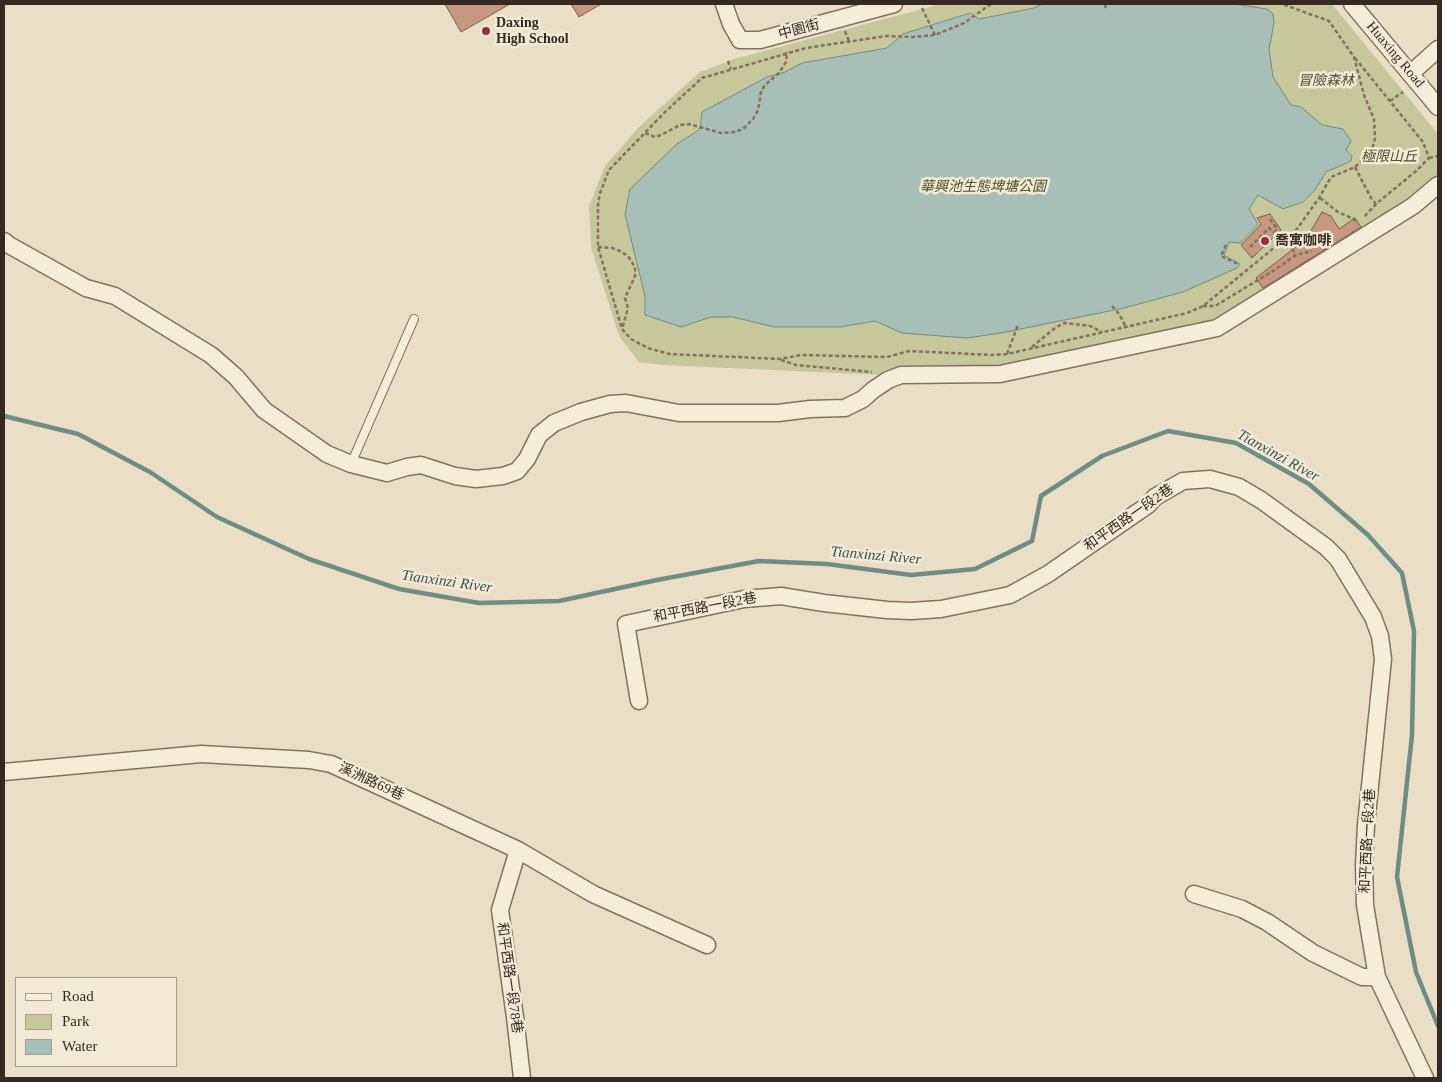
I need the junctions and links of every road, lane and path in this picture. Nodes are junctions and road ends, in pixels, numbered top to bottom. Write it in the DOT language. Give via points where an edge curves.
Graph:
graph roads {
  1 [pos="724,4"];
  2 [pos="894,4"];
  3 [pos="991,4"];
  4 [pos="1105,4"];
  5 [pos="1282,4"];
  6 [pos="1352,4"];
  7 [pos="922,8"];
  8 [pos="1106,9"];
  9 [pos="845,16"];
  10 [pos="935,35"];
  11 [pos="849,41"];
  12 [pos="1438,49"];
  13 [pos="787,52"];
  14 [pos="1354,57"];
  15 [pos="728,61"];
  16 [pos="731,69"];
  17 [pos="1410,74"];
  18 [pos="1403,92"];
  19 [pos="1390,101"];
  20 [pos="1438,107"];
  21 [pos="645,133"];
  22 [pos="1438,156"];
  23 [pos="1428,158"];
  24 [pos="1355,167"];
  25 [pos="1438,185"];
  26 [pos="1320,198"];
  27 [pos="1376,204"];
  28 [pos="1270,219"];
  29 [pos="1356,224"];
  30 [pos="1348,229"];
  31 [pos="1275,234"];
  32 [pos="4,241"];
  33 [pos="1226,245"];
  34 [pos="1319,246"];
  35 [pos="598,247"];
  36 [pos="1250,247"];
  37 [pos="1296,255"];
  38 [pos="1238,264"];
  39 [pos="1112,306"];
  40 [pos="1203,306"];
  41 [pos="414,319"];
  42 [pos="1018,325"];
  43 [pos="1126,327"];
  44 [pos="622,329"];
  45 [pos="1103,332"];
  46 [pos="1031,348"];
  47 [pos="1007,354"];
  48 [pos="780,360"];
  49 [pos="879,372"];
  50 [pos="351,464"];
  51 [pos="639,701"];
  52 [pos="4,772"];
  53 [pos="518,850"];
  54 [pos="1194,894"];
  55 [pos="707,945"];
  56 [pos="1377,977"];
  57 [pos="522,1078"];
  58 [pos="1425,1078"];
  1 -- 9 [label="street, 中園街" via="740,40 760,40"];
  2 -- 9 [label="street, 中園街"];
  3 -- 10 [label="path" via="964,23"];
  4 -- 8 [label="path"];
  5 -- 14 [label="path" via="1330,21"];
  6 -- 17 [label="street, Huaxing Road"];
  7 -- 10 [label="path"];
  9 -- 11 [label="path"];
  10 -- 11 [label="path"];
  11 -- 13 [label="path"];
  12 -- 17 [label="street"];
  13 -- 16 [label="path"];
  13 -- 21 [label="path" via="786,62 779,73 765,84 758,110 743,129 721,133 689,124 661,135"];
  14 -- 19 [label="path"];
  14 -- 24 [label="path" via="1374,119 1375,139 1371,152"];
  15 -- 16 [label="path"];
  16 -- 21 [label="path" via="702,78"];
  17 -- 20 [label="street, Huaxing Road"];
  18 -- 19 [label="path"];
  19 -- 23 [label="path" via="1423,142"];
  21 -- 35 [label="path" via="609,170 598,205"];
  22 -- 23 [label="path"];
  23 -- 27 [label="path"];
  24 -- 26 [label="path" via="1331,177"];
  24 -- 27 [label="path"];
  25 -- 50 [label="street" via="1413,206 1217,328 1000,374 901,375 845,408 778,413 679,413 626,403 610,404 554,424 539,435 527,459 516,470 503,476 476,479 421,465 387,473"];
  26 -- 29 [label="path" via="1354,219"];
  26 -- 40 [label="path" via="1297,229"];
  27 -- 29 [label="path"];
  28 -- 31 [label="path" via="1277,229"];
  29 -- 30 [label="path"];
  31 -- 36 [label="path" via="1269,228"];
  31 -- 37 [label="path, bridge"];
  32 -- 50 [label="street" via="86,288 115,296 211,355 236,377 264,410 327,454"];
  33 -- 38 [label="path" via="1221,256"];
  34 -- 37 [label="path"];
  35 -- 44 [label="path"];
  35 -- 44 [label="path" via="620,251 635,267 636,276 625,298 628,308"];
  37 -- 40 [label="path" via="1214,306"];
  39 -- 43 [label="path"];
  40 -- 43 [label="path" via="1187,313"];
  41 -- 50 [label="lane"];
  42 -- 47 [label="path"];
  43 -- 45 [label="path"];
  44 -- 48 [label="path" via="631,339 669,354"];
  45 -- 46 [label="path"];
  45 -- 46 [label="path" via="1090,326 1064,323"];
  46 -- 47 [label="path"];
  47 -- 48 [label="path" via="909,351 887,358 801,355"];
  48 -- 49 [label="path"];
  51 -- 56 [label="street, 和平西路一段2巷" via="626,624 744,599 781,596 911,611 941,609 1010,595 1048,574 1155,497 1183,481 1210,480 1239,487 1326,547 1338,559 1373,617 1380,636 1383,659 1364,865 1366,905"];
  52 -- 53 [label="street, 溪洲路69巷" via="201,754 309,760 331,764"];
  53 -- 55 [label="street, 溪洲路69巷" via="593,894"];
  53 -- 57 [label="street, 和平西路一段78巷" via="500,910"];
  54 -- 56 [label="street" via="1242,909 1313,953 1362,977"];
  56 -- 58 [label="street, 和平西路一段2巷"];
}
